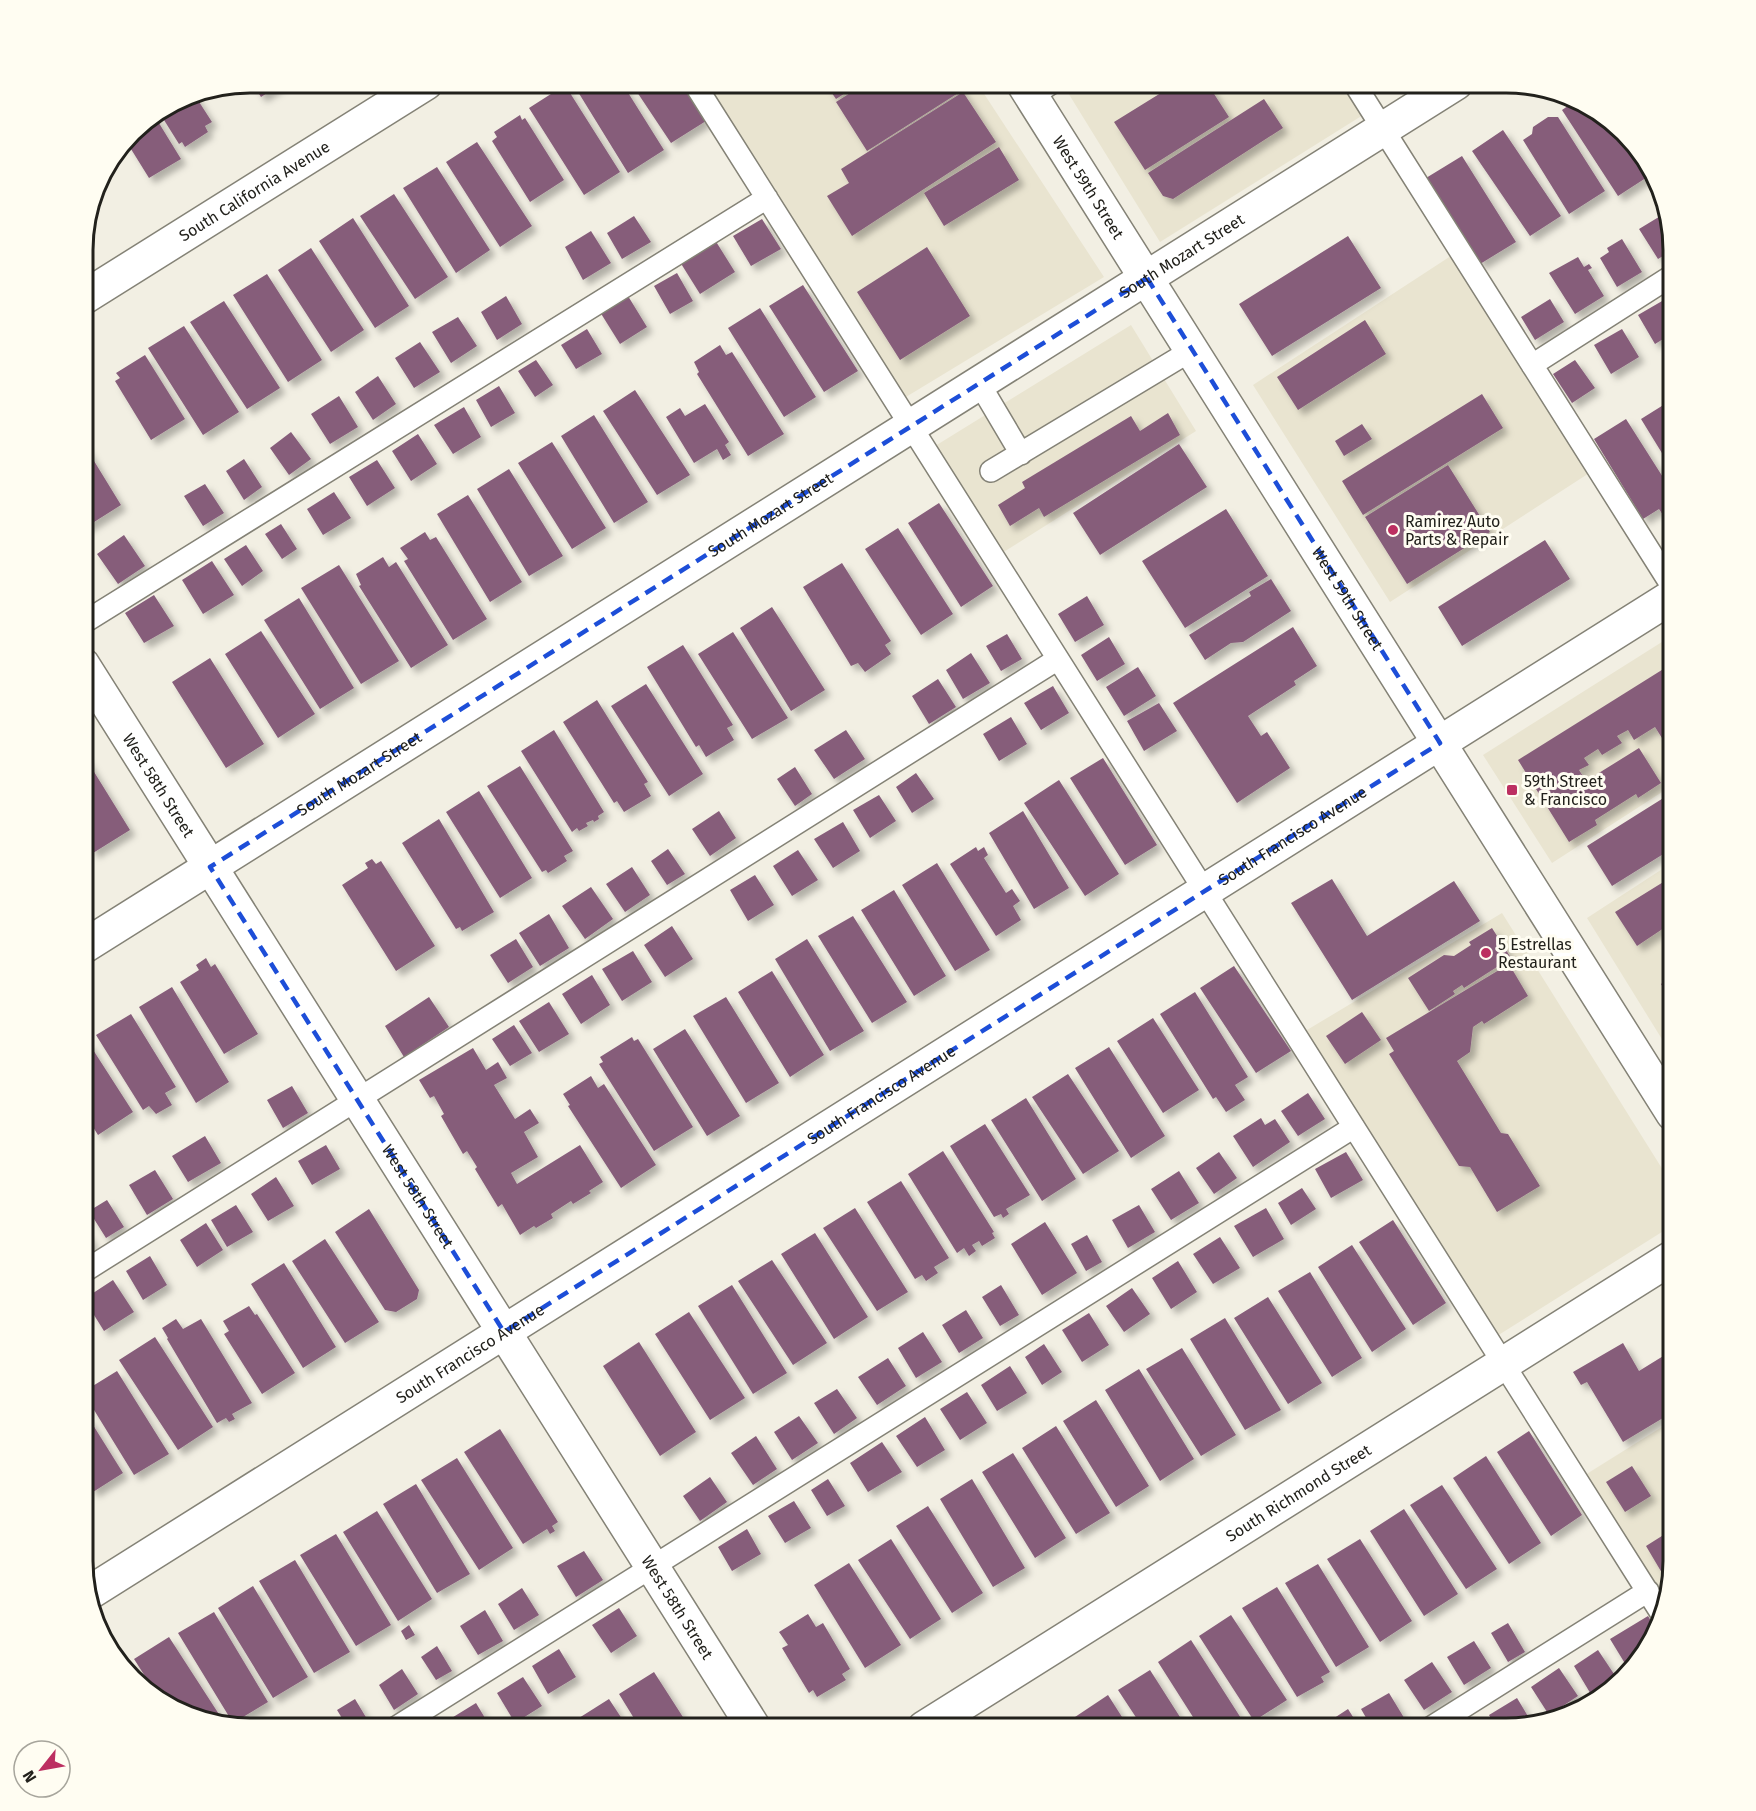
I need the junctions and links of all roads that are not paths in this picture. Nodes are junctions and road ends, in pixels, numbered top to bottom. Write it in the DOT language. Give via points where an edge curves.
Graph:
graph roads {
  1 [pos="409,93"];
  2 [pos="700,93"];
  3 [pos="1039,93"];
  4 [pos="1360,93"];
  5 [pos="1440,93"];
  6 [pos="1383,129"];
  7 [pos="766,198"];
  8 [pos="1147,278"];
  9 [pos="1663,282"];
  10 [pos="93,292"];
  11 [pos="1192,350"];
  12 [pos="1532,365"];
  13 [pos="979,383"];
  14 [pos="911,426"];
  15 [pos="1021,454"];
  16 [pos="991,471"];
  17 [pos="1663,571"];
  18 [pos="1663,604"];
  19 [pos="93,617"];
  20 [pos="1058,659"];
  21 [pos="93,681"];
  22 [pos="1440,743"];
  23 [pos="210,867"];
  24 [pos="1204,891"];
  25 [pos="93,941"];
  26 [pos="1663,1097"];
  27 [pos="357,1100"];
  28 [pos="1354,1127"];
  29 [pos="1663,1264"];
  30 [pos="93,1266"];
  31 [pos="504,1332"];
  32 [pos="1503,1364"];
  33 [pos="652,1567"];
  34 [pos="95,1589"];
  35 [pos="1648,1592"];
  36 [pos="1657,1606"];
  37 [pos="411,1718"];
  38 [pos="748,1718"];
  39 [pos="940,1718"];
  40 [pos="1446,1718"];
  1 -- 10 [label="street, South California Avenue"];
  2 -- 7 [label="lane"];
  3 -- 8 [label="street, West 59th Street"];
  4 -- 6 [label="lane"];
  5 -- 6 [label="street, South Mozart Street"];
  6 -- 8 [label="street, South Mozart Street"];
  6 -- 12 [label="lane"];
  7 -- 14 [label="lane"];
  7 -- 19 [label="lane"];
  8 -- 11 [label="street, West 59th Street"];
  8 -- 13 [label="street, South Mozart Street"];
  9 -- 12 [label="lane"];
  11 -- 15 [label="lane"];
  11 -- 22 [label="street, West 59th Street"];
  12 -- 17 [label="lane"];
  13 -- 14 [label="street, South Mozart Street"];
  13 -- 15 [label="lane"];
  14 -- 20 [label="lane"];
  14 -- 23 [label="street, South Mozart Street"];
  15 -- 16 [label="lane"];
  18 -- 22 [label="street, South Francisco Avenue"];
  20 -- 24 [label="lane"];
  20 -- 27 [label="lane"];
  21 -- 23 [label="street, West 58th Street"];
  22 -- 24 [label="street, South Francisco Avenue"];
  22 -- 26 [label="street, West 59th Street"];
  23 -- 25 [label="street, South Mozart Street"];
  23 -- 27 [label="street, West 58th Street"];
  24 -- 28 [label="lane"];
  24 -- 31 [label="street, South Francisco Avenue"];
  27 -- 30 [label="lane"];
  27 -- 31 [label="street, West 58th Street"];
  28 -- 32 [label="lane"];
  28 -- 33 [label="lane"];
  29 -- 32 [label="street, South Richmond Street"];
  31 -- 33 [label="street, West 58th Street"];
  31 -- 34 [label="street, South Francisco Avenue"];
  32 -- 35 [label="lane"];
  32 -- 39 [label="street, South Richmond Street"];
  33 -- 37 [label="lane"];
  33 -- 38 [label="street, West 58th Street"];
  35 -- 36 [label="lane"];
  35 -- 40 [label="lane"];
}
